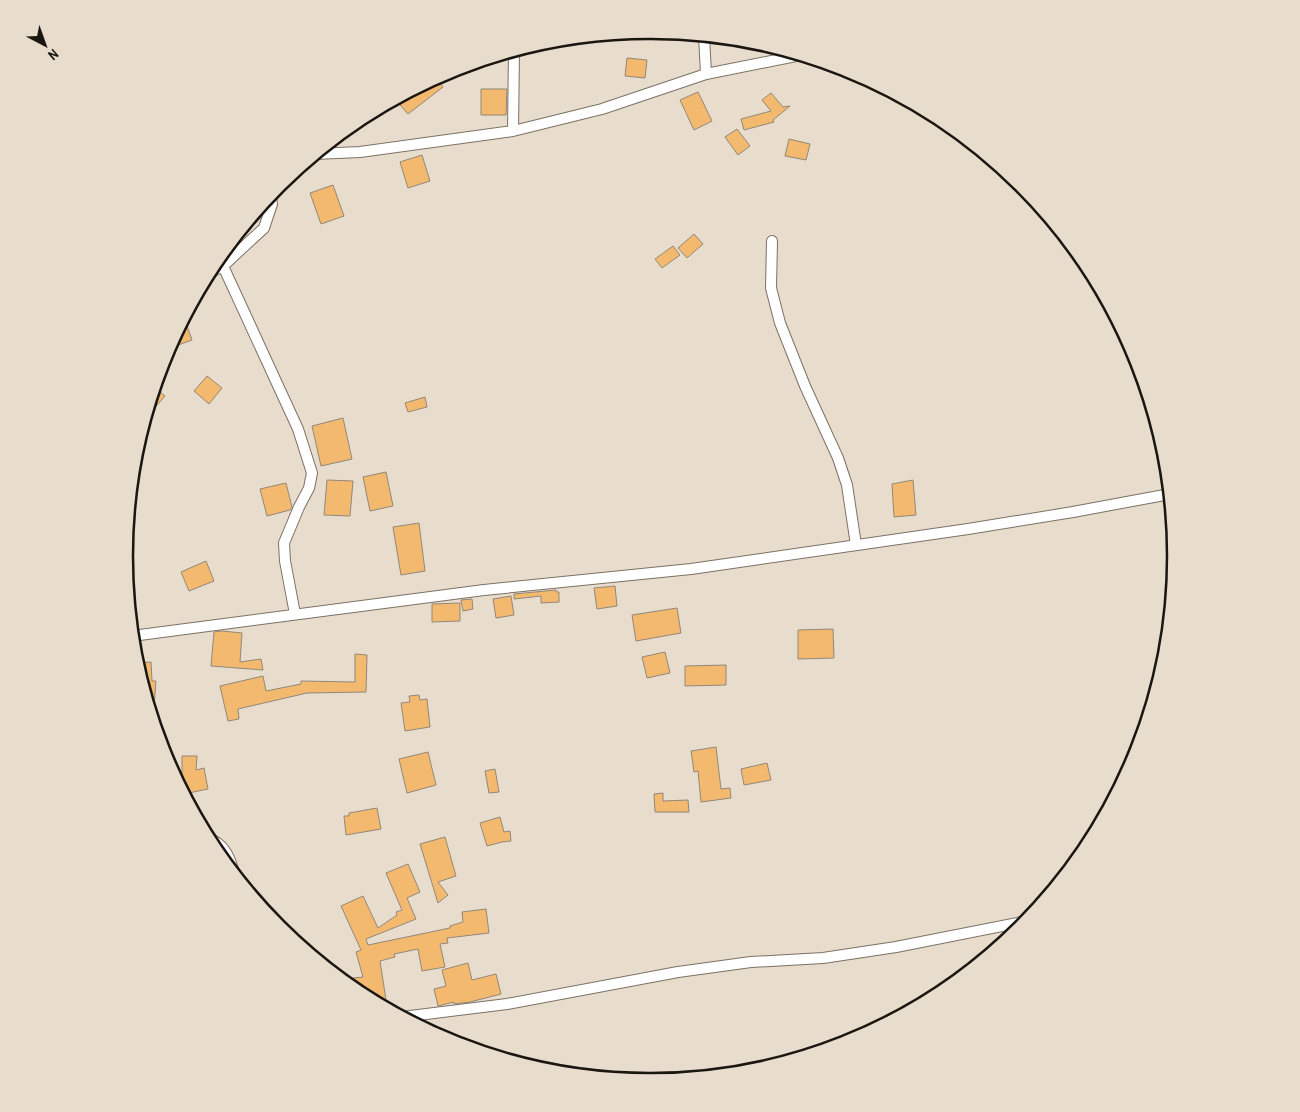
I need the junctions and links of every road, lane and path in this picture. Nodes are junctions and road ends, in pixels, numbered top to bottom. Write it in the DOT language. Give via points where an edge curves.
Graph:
graph roads {
  1 [pos="704,42"];
  2 [pos="514,57"];
  3 [pos="789,57"];
  4 [pos="706,74"];
  5 [pos="513,131"];
  6 [pos="326,154"];
  7 [pos="272,203"];
  8 [pos="772,241"];
  9 [pos="223,266"];
  10 [pos="1164,495"];
  11 [pos="856,545"];
  12 [pos="295,614"];
  13 [pos="139,635"];
  14 [pos="1013,925"];
  15 [pos="413,1016"];
  1 -- 4 [label="street"];
  2 -- 5 [label="street"];
  3 -- 4 [label="street"];
  4 -- 5 [label="street" via="602,109"];
  5 -- 6 [label="street" via="360,152"];
  7 -- 9 [label="street" via="264,228"];
  8 -- 11 [label="street" via="771,288 780,323 848,485"];
  9 -- 12 [label="street" via="298,429 312,473 309,488 284,543"];
  10 -- 11 [label="street"];
  11 -- 12 [label="street" via="691,569 484,590"];
  12 -- 13 [label="street"];
  14 -- 15 [label="street" via="896,947 823,958 751,962 678,972 507,1004"];
}
